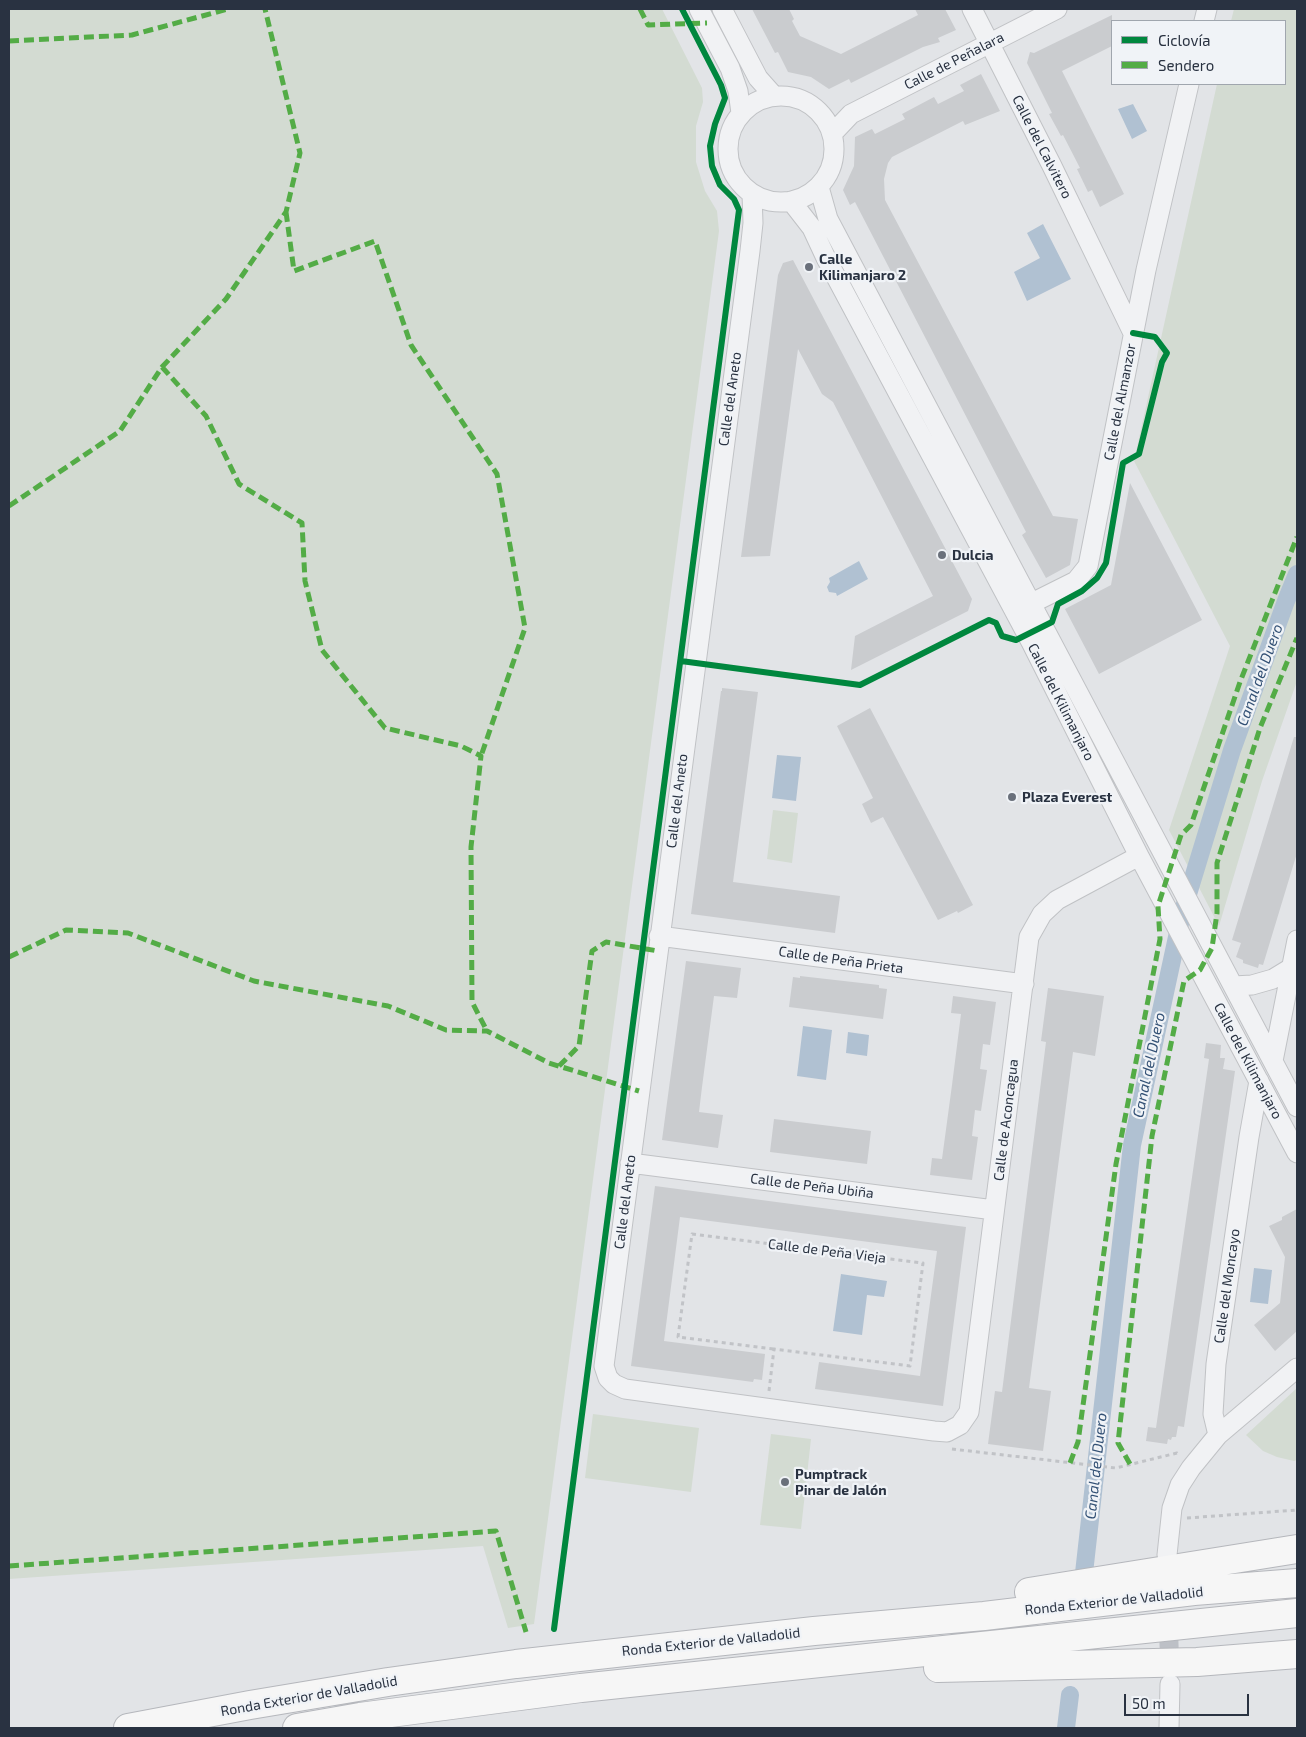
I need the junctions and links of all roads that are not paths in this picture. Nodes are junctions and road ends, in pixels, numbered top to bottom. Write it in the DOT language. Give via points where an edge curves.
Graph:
graph roads {
  1 [pos="699,9"];
  2 [pos="722,9"];
  3 [pos="972,9"];
  4 [pos="1057,9"];
  5 [pos="990,43"];
  6 [pos="1189,85"];
  7 [pos="774,96"];
  8 [pos="741,113"];
  9 [pos="821,113"];
  10 [pos="851,114"];
  11 [pos="832,134"];
  12 [pos="818,187"];
  13 [pos="760,197"];
  14 [pos="792,201"];
  15 [pos="1146,270"];
  16 [pos="1111,286"];
  17 [pos="1133,333"];
  18 [pos="1032,603"];
  19 [pos="1139,856"];
  20 [pos="659,936"];
  21 [pos="1297,940"];
  22 [pos="1290,968"];
  23 [pos="1024,984"];
  24 [pos="1234,986"];
  25 [pos="1273,1061"];
  26 [pos="1259,1081"];
  27 [pos="1297,1107"];
  28 [pos="1283,1127"];
  29 [pos="1249,1137"];
  30 [pos="1297,1153"];
  31 [pos="630,1163"];
  32 [pos="994,1210"];
  33 [pos="1297,1368"];
  34 [pos="767,1409"];
  35 [pos="1218,1435"];
  36 [pos="1297,1549"];
  37 [pos="1167,1555"];
  38 [pos="1297,1583"];
  39 [pos="1297,1613"];
  40 [pos="814,1631"];
  41 [pos="1297,1654"];
  42 [pos="700,1676"];
  43 [pos="1170,1684"];
  44 [pos="128,1728"];
  45 [pos="297,1728"];
  46 [pos="1169,1728"];
  1 -- 8 [label="street" via="730,68"];
  2 -- 7 [label="street" via="758,78"];
  3 -- 5 [label="street, Calle del Calvitero"];
  4 -- 5 [label="street, Calle de Peñalara"];
  5 -- 10 [label="street, Calle de Peñalara"];
  5 -- 16 [label="street, Calle del Calvitero"];
  6 -- 15 [label="street, Calle del Almanzor"];
  7 -- 8 [label="street" via="756,102"];
  7 -- 9 [label="street" via="800,99"];
  8 -- 13 [label="street" via="731,131 728,158 741,184"];
  9 -- 10 [label="street, Calle de Peñalara"];
  9 -- 11 [label="street"];
  10 -- 11 [label="street, Calle de Peñalara"];
  11 -- 12 [label="street" via="834,159"];
  12 -- 14 [label="street"];
  12 -- 18 [label="street, Calle del Kilimanjaro" via="828,219"];
  13 -- 14 [label="street" via="777,202"];
  13 -- 20 [label="street, Calle del Aneto" via="753,224"];
  14 -- 19 [label="street, Calle del Kilimanjaro" via="812,228 1027,635"];
  15 -- 16 [label="street" via="1130,283"];
  15 -- 17 [label="street, Calle del Almanzor"];
  16 -- 17 [label="street, Calle del Calvitero"];
  17 -- 18 [label="street, Calle del Almanzor" via="1088,566 1076,581"];
  18 -- 24 [label="street, Calle del Kilimanjaro"];
  19 -- 23 [label="street, Calle de Aconcagua" via="1057,900 1042,914 1029,937"];
  19 -- 26 [label="street, Calle del Kilimanjaro"];
  20 -- 23 [label="street, Calle de Peña Prieta"];
  20 -- 31 [label="street, Calle del Aneto"];
  21 -- 22 [label="street"];
  22 -- 24 [label="street" via="1273,979"];
  22 -- 25 [label="street"];
  23 -- 32 [label="street, Calle de Aconcagua"];
  24 -- 25 [label="street, Calle del Kilimanjaro"];
  25 -- 27 [label="street, Calle del Kilimanjaro"];
  26 -- 28 [label="street, Calle del Kilimanjaro"];
  26 -- 29 [label="street, Calle del Moncayo"];
  28 -- 29 [label="street" via="1263,1129"];
  28 -- 30 [label="street, Calle del Kilimanjaro"];
  29 -- 35 [label="street, Calle del Moncayo" via="1216,1364 1213,1414"];
  31 -- 32 [label="street, Calle de Peña Ubiña"];
  31 -- 34 [label="street, Calle del Aneto" via="604,1366 608,1378 624,1389"];
  32 -- 34 [label="street, Calle de Aconcagua" via="969,1412 948,1440 934,1431"];
  33 -- 35 [label="street"];
  35 -- 37 [label="street" via="1180,1485 1169,1520"];
  36 -- 40 [label="highway" via="981,1600"];
  38 -- 40 [label="highway, Ronda Exterior de Valladolid"];
  39 -- 42 [label="highway"];
  40 -- 44 [label="highway, Ronda Exterior de Valladolid" via="388,1682"];
  41 -- 42 [label="highway" via="1197,1662"];
  42 -- 45 [label="highway" via="581,1688"];
  43 -- 46 [label="street"];
}
